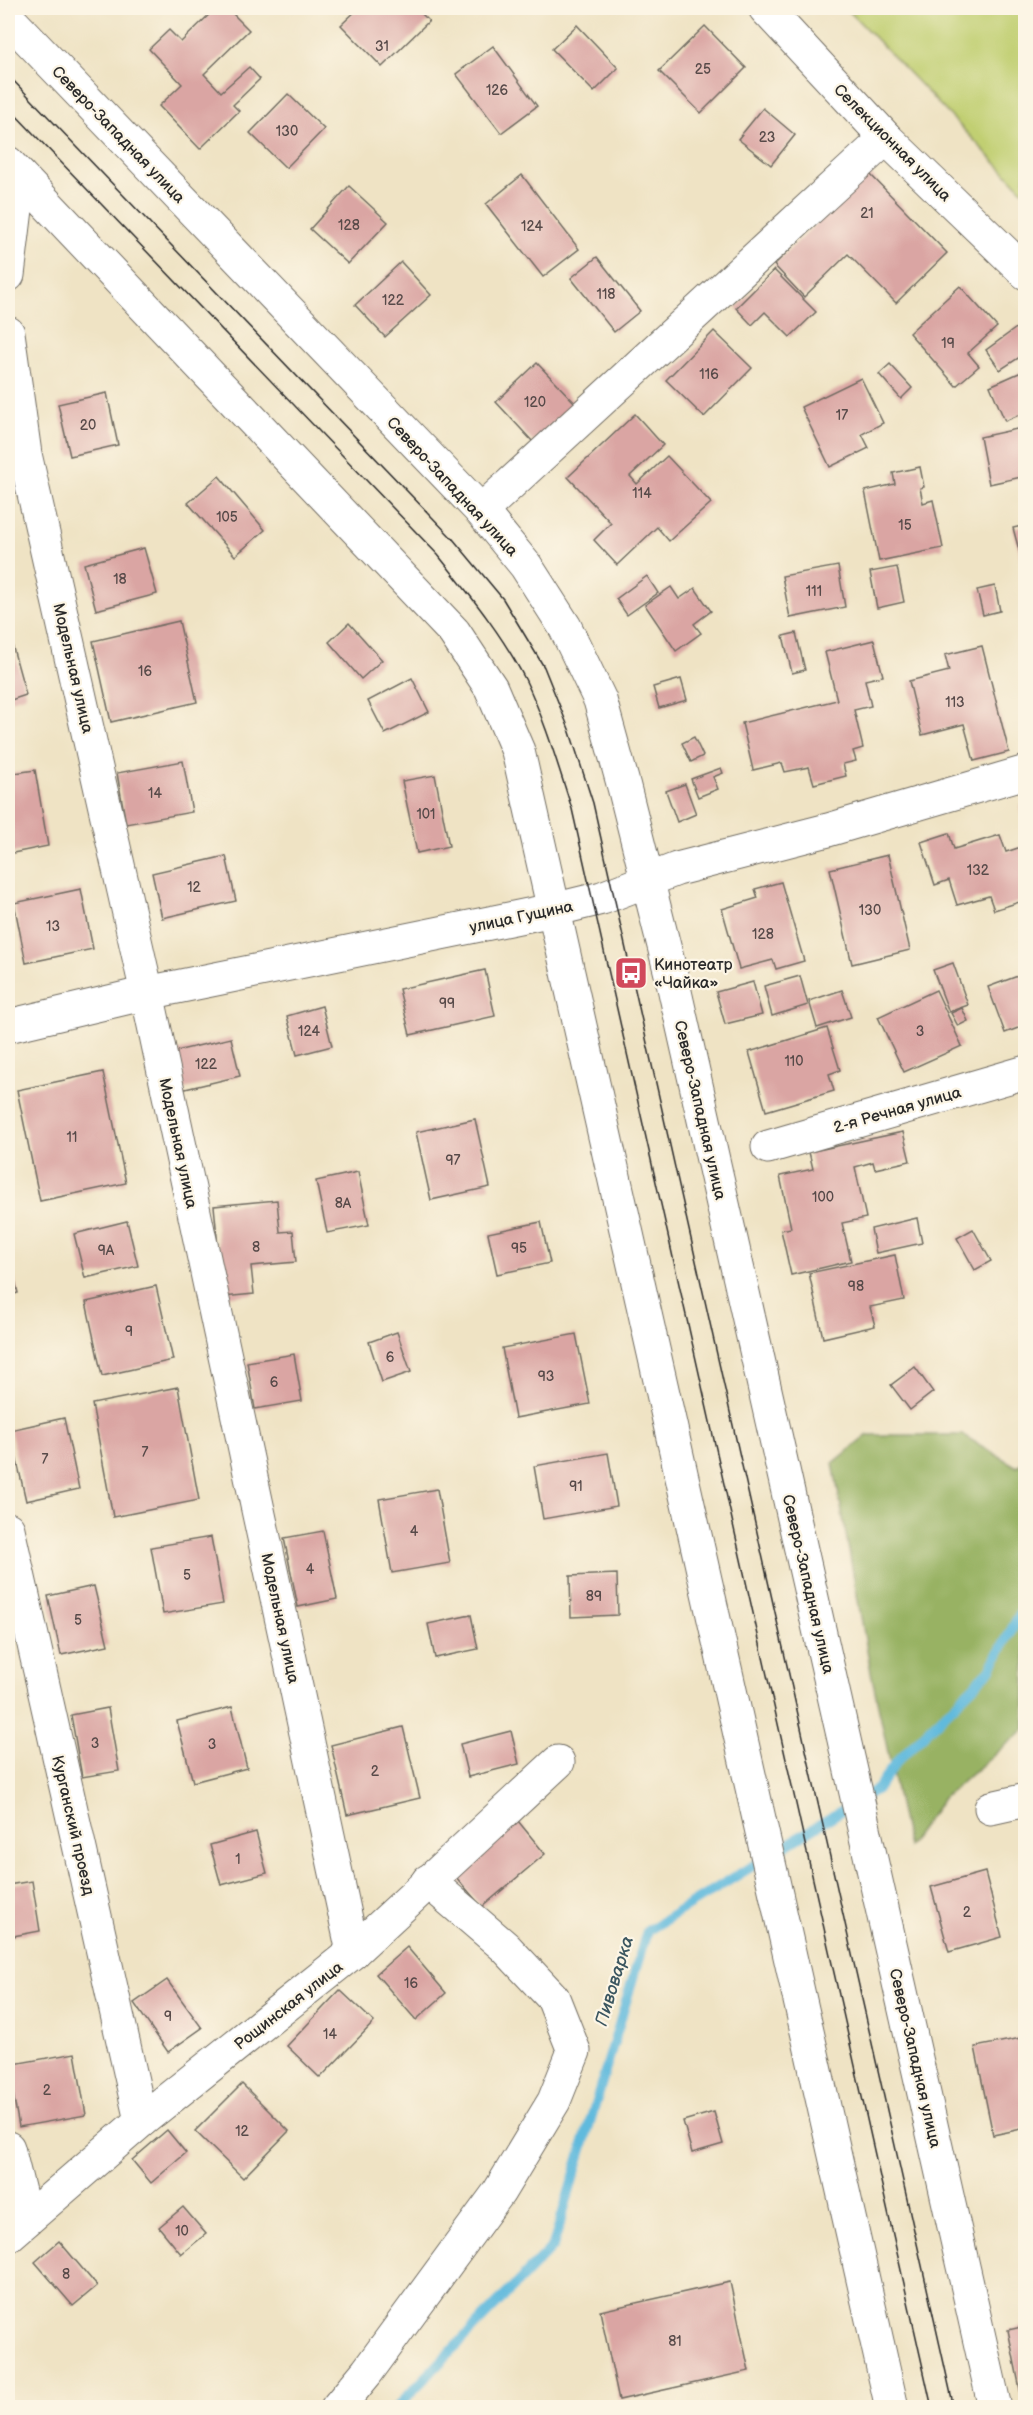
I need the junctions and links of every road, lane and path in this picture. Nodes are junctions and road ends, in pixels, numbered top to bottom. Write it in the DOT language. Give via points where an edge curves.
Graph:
graph roads {
  1 [pos="765,8"];
  2 [pos="8,18"];
  3 [pos="886,138"];
  4 [pos="14,170"];
  5 [pos="1026,273"];
  6 [pos="8,275"];
  7 [pos="8,333"];
  8 [pos="481,511"];
  9 [pos="1026,771"];
  10 [pos="646,881"];
  11 [pos="553,910"];
  12 [pos="147,993"];
  13 [pos="8,1026"];
  14 [pos="1026,1072"];
  15 [pos="768,1147"];
  16 [pos="8,1529"];
  17 [pos="558,1762"];
  18 [pos="1026,1800"];
  19 [pos="991,1808"];
  20 [pos="428,1881"];
  21 [pos="353,1952"];
  22 [pos="141,2121"];
  23 [pos="8,2148"];
  24 [pos="17,2228"];
  25 [pos="338,2408"];
  26 [pos="892,2408"];
  27 [pos="995,2408"];
  1 -- 3 [label="main road, Селекционная улица"];
  2 -- 8 [label="main road, Северо-Западная улица"];
  3 -- 5 [label="main road, Селекционная улица"];
  3 -- 8 [label="main road"];
  4 -- 6 [label="main road"];
  4 -- 11 [label="main road" via="454,632 491,688 518,751"];
  7 -- 12 [label="main road, Модельная улица" via="25,454"];
  8 -- 10 [label="main road, Северо-Западная улица" via="526,566 566,627 600,700"];
  9 -- 10 [label="main road, улица Гущина"];
  10 -- 11 [label="main road, улица Гущина" via="602,898"];
  10 -- 27 [label="main road, Северо-Западная улица" via="671,974"];
  11 -- 12 [label="main road, улица Гущина"];
  11 -- 26 [label="main road"];
  12 -- 13 [label="main road, улица Гущина"];
  12 -- 21 [label="main road, Модельная улица"];
  14 -- 15 [label="main road, 2-я Речная улица"];
  16 -- 22 [label="main road, Курганский проезд"];
  17 -- 20 [label="main road, Рощинская улица"];
  18 -- 19 [label="main road"];
  20 -- 21 [label="main road, Рощинская улица"];
  20 -- 25 [label="main road" via="505,1947 553,1998 574,2051 554,2101 499,2192"];
  21 -- 22 [label="main road, Рощинская улица"];
  22 -- 24 [label="main road, Рощинская улица"];
  23 -- 24 [label="main road"];
}
